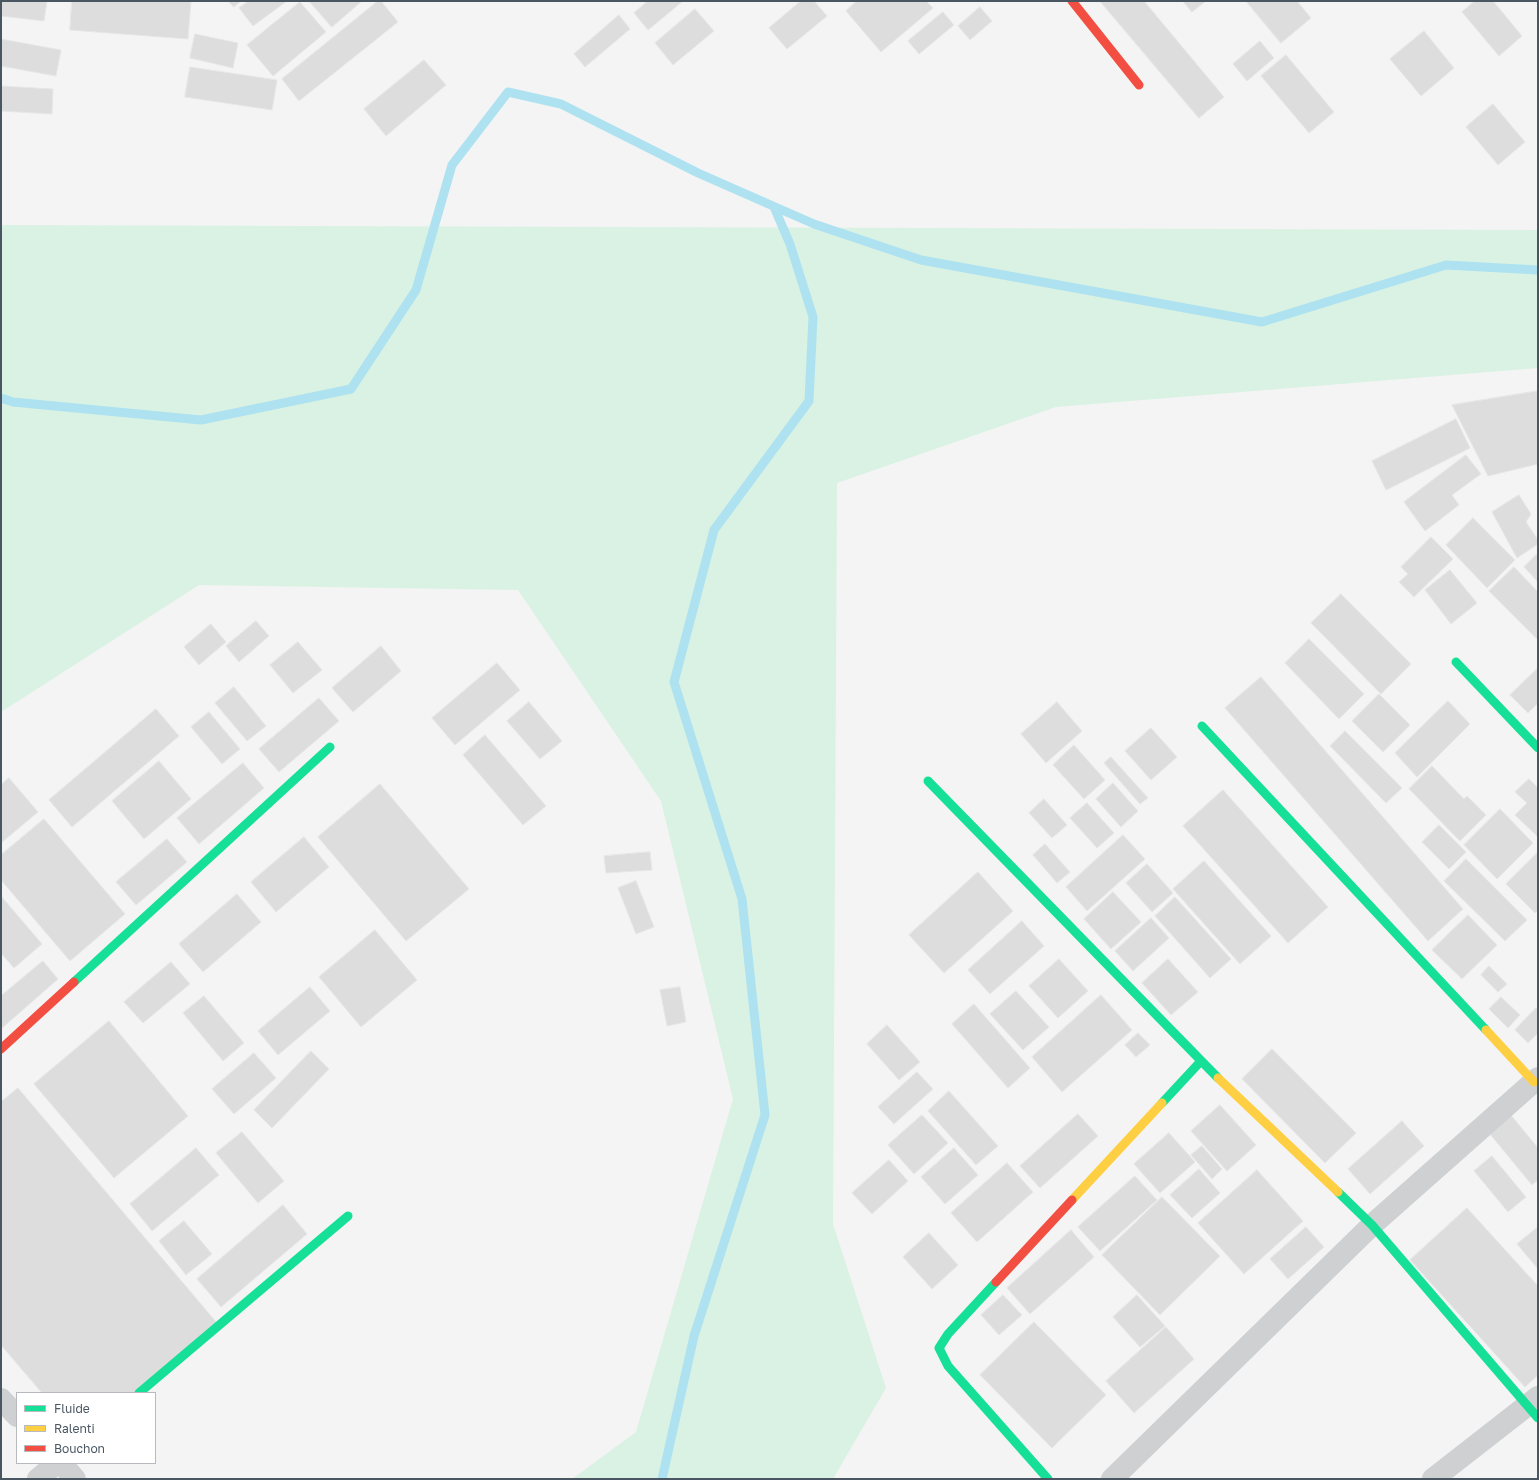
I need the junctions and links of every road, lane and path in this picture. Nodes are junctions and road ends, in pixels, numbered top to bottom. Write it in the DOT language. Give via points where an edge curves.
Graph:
graph roads {
  1 [pos="1072,1"];
  2 [pos="1139,86"];
  3 [pos="1456,662"];
  4 [pos="1202,726"];
  5 [pos="330,747"];
  6 [pos="1538,748"];
  7 [pos="928,782"];
  8 [pos="1,1049"];
  9 [pos="1201,1061"];
  10 [pos="1536,1080"];
  11 [pos="348,1216"];
  12 [pos="1372,1225"];
  13 [pos="140,1392"];
  14 [pos="1,1399"];
  15 [pos="1535,1407"];
  16 [pos="16,1415"];
  17 [pos="56,1464"];
  18 [pos="62,1464"];
  19 [pos="38,1479"];
  20 [pos="75,1479"];
  21 [pos="1048,1479"];
  22 [pos="1112,1479"];
  23 [pos="1433,1479"];
  1 -- 2 [label="street"];
  3 -- 6 [label="street"];
  4 -- 10 [label="street"];
  5 -- 8 [label="street"];
  7 -- 9 [label="street"];
  9 -- 12 [label="street"];
  9 -- 21 [label="street" via="948,1334 939,1348 948,1366"];
  10 -- 12 [label="street"];
  11 -- 13 [label="street"];
  12 -- 15 [label="street"];
  12 -- 22 [label="street"];
  14 -- 16 [label="street"];
  15 -- 23 [label="street"];
  17 -- 19 [label="street"];
  18 -- 20 [label="street"];
}
